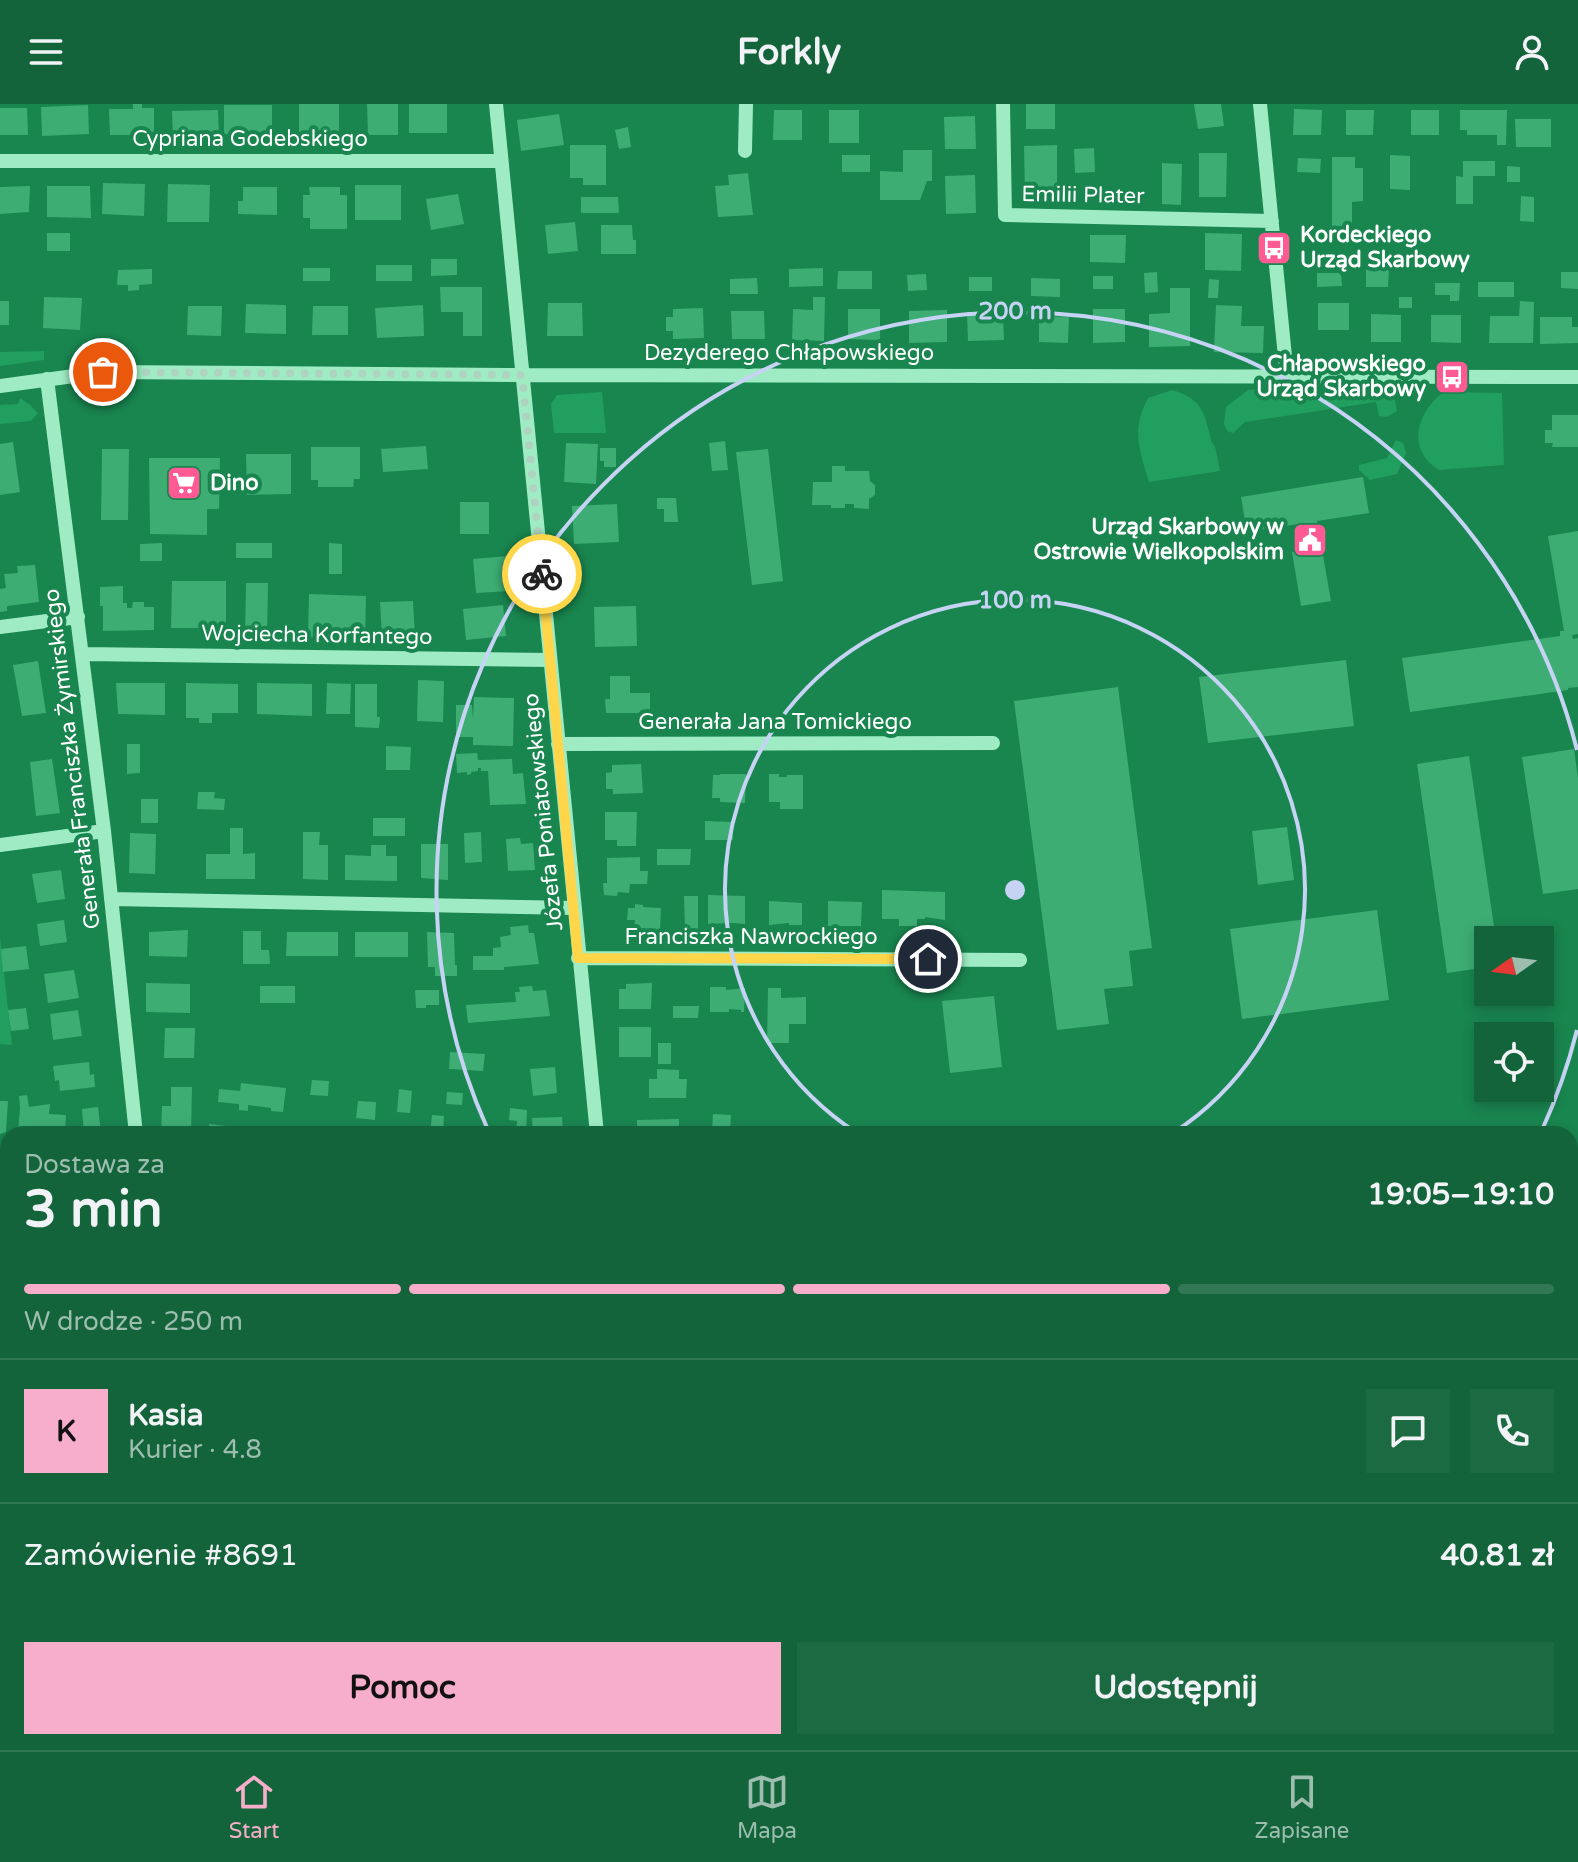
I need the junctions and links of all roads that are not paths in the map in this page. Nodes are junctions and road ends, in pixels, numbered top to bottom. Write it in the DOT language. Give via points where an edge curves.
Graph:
graph roads {
  1 [pos="496,104"];
  2 [pos="746,104"];
  3 [pos="1003,104"];
  4 [pos="1260,104"];
  5 [pos="745,151"];
  6 [pos="0,161"];
  7 [pos="501,161"];
  8 [pos="1272,221"];
  9 [pos="522,375"];
  10 [pos="1287,377"];
  11 [pos="1578,377"];
  12 [pos="47,379"];
  13 [pos="0,386"];
  14 [pos="78,617"];
  15 [pos="0,627"];
  16 [pos="83,654"];
  17 [pos="550,660"];
  18 [pos="993,743"];
  19 [pos="558,744"];
  20 [pos="104,831"];
  21 [pos="0,845"];
  22 [pos="111,899"];
  23 [pos="575,908"];
  24 [pos="578,958"];
  25 [pos="1020,960"];
  26 [pos="135,1126"];
  27 [pos="596,1126"];
  1 -- 7 [label="street, Józefa Poniatowskiego"];
  2 -- 5 [label="street"];
  3 -- 8 [label="street, Emilii Plater" via="1005,215"];
  4 -- 8 [label="street"];
  6 -- 7 [label="street, Cypriana Godebskiego"];
  7 -- 9 [label="street, Józefa Poniatowskiego"];
  8 -- 10 [label="street"];
  9 -- 10 [label="street, Dezyderego Chłapowskiego"];
  9 -- 12 [label="street, Dezyderego Chłapowskiego" via="103,372"];
  9 -- 17 [label="street, Józefa Poniatowskiego"];
  10 -- 11 [label="street, Dezyderego Chłapowskiego"];
  12 -- 13 [label="street, Dezyderego Chłapowskiego"];
  12 -- 14 [label="street, Generała Franciszka Żymirskiego"];
  14 -- 15 [label="street"];
  14 -- 16 [label="street, Generała Franciszka Żymirskiego"];
  16 -- 17 [label="street, Wojciecha Korfantego"];
  16 -- 20 [label="street, Generała Franciszka Żymirskiego"];
  17 -- 19 [label="street, Józefa Poniatowskiego"];
  18 -- 19 [label="street, Generała Jana Tomickiego"];
  19 -- 23 [label="street, Józefa Poniatowskiego"];
  20 -- 21 [label="street"];
  20 -- 22 [label="street, Generała Franciszka Żymirskiego"];
  22 -- 23 [label="street"];
  22 -- 26 [label="street, Generała Franciszka Żymirskiego"];
  23 -- 24 [label="street, Józefa Poniatowskiego"];
  24 -- 25 [label="street, Franciszka Nawrockiego"];
  24 -- 27 [label="street, Józefa Poniatowskiego"];
}
